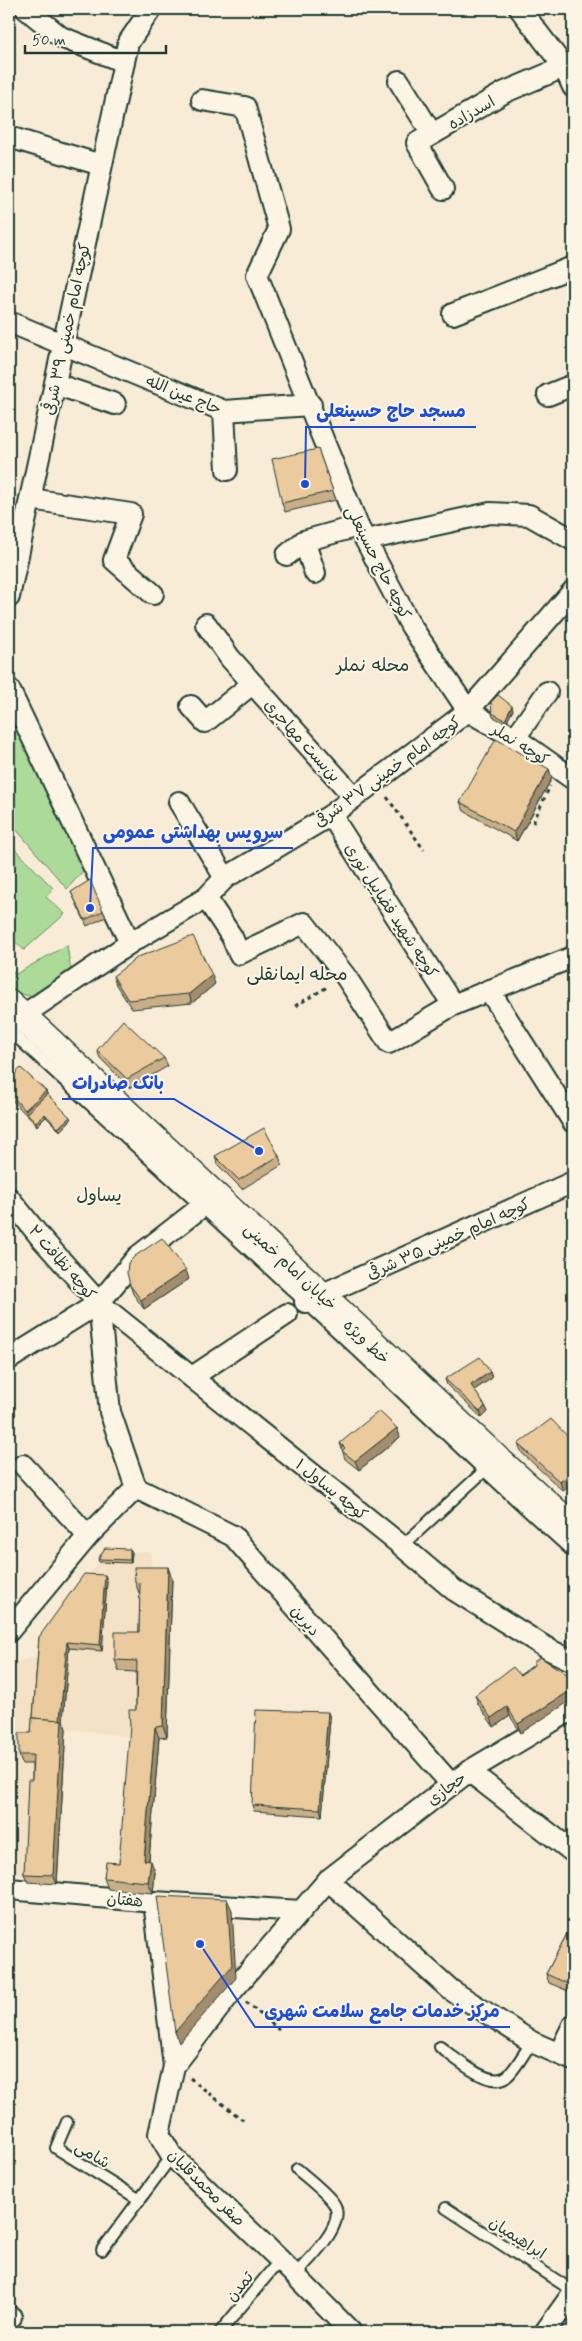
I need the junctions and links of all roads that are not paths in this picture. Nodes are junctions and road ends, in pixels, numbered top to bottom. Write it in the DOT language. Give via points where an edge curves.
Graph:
graph roads {
  1 [pos="26,9"];
  2 [pos="151,9"];
  3 [pos="520,9"];
  4 [pos="124,62"];
  5 [pos="569,64"];
  6 [pos="399,81"];
  7 [pos="573,87"];
  8 [pos="202,100"];
  9 [pos="432,134"];
  10 [pos="9,137"];
  11 [pos="102,165"];
  12 [pos="443,189"];
  13 [pos="573,267"];
  14 [pos="453,314"];
  15 [pos="9,322"];
  16 [pos="63,344"];
  17 [pos="55,384"];
  18 [pos="573,385"];
  19 [pos="548,395"];
  20 [pos="115,404"];
  21 [pos="311,405"];
  22 [pos="224,412"];
  23 [pos="227,470"];
  24 [pos="30,499"];
  25 [pos="362,533"];
  26 [pos="573,540"];
  27 [pos="304,541"];
  28 [pos="13,553"];
  29 [pos="287,554"];
  30 [pos="316,573"];
  31 [pos="573,591"];
  32 [pos="153,594"];
  33 [pos="9,597"];
  34 [pos="206,624"];
  35 [pos="252,684"];
  36 [pos="9,689"];
  37 [pos="546,692"];
  38 [pos="191,706"];
  39 [pos="468,711"];
  40 [pos="515,738"];
  41 [pos="566,773"];
  42 [pos="354,797"];
  43 [pos="179,802"];
  44 [pos="331,815"];
  45 [pos="225,878"];
  46 [pos="206,898"];
  47 [pos="130,943"];
  48 [pos="573,957"];
  49 [pos="490,990"];
  50 [pos="453,1005"];
  51 [pos="12,1016"];
  52 [pos="573,1122"];
  53 [pos="573,1182"];
  54 [pos="9,1198"];
  55 [pos="206,1201"];
  56 [pos="313,1298"];
  57 [pos="100,1303"];
  58 [pos="287,1314"];
  59 [pos="9,1359"];
  60 [pos="192,1377"];
  61 [pos="23,1465"];
  62 [pos="483,1472"];
  63 [pos="136,1488"];
  64 [pos="573,1528"];
  65 [pos="88,1536"];
  66 [pos="402,1546"];
  67 [pos="573,1552"];
  68 [pos="9,1631"];
  69 [pos="573,1661"];
  70 [pos="573,1709"];
  71 [pos="470,1770"];
  72 [pos="451,1784"];
  73 [pos="573,1852"];
  74 [pos="328,1880"];
  75 [pos="9,1889"];
  76 [pos="154,1902"];
  77 [pos="301,1911"];
  78 [pos="573,2025"];
  79 [pos="532,2042"];
  80 [pos="440,2047"];
  81 [pos="566,2057"];
  82 [pos="174,2066"];
  83 [pos="67,2122"];
  84 [pos="172,2156"];
  85 [pos="297,2169"];
  86 [pos="140,2200"];
  87 [pos="446,2208"];
  88 [pos="102,2250"];
  89 [pos="280,2260"];
  90 [pos="295,2275"];
  91 [pos="573,2292"];
  92 [pos="220,2332"];
  93 [pos="351,2332"];
  94 [pos="545,2332"];
  1 -- 4 [label="street" via="61,37"];
  2 -- 4 [label="street, کوچه امام خمینی ۳۹ شرقی" via="128,43"];
  3 -- 5 [label="street"];
  4 -- 11 [label="street, کوچه امام خمینی ۳۹ شرقی"];
  5 -- 7 [label="street"];
  5 -- 9 [label="street, اسدزاده" via="505,92"];
  6 -- 9 [label="street"];
  8 -- 21 [label="street, کوچه حاج حسینعلی" via="245,107 280,228 257,275"];
  9 -- 12 [label="street, اسدزاده" via="417,143"];
  10 -- 11 [label="street"];
  11 -- 16 [label="street, کوچه امام خمینی ۳۹ شرقی"];
  13 -- 14 [label="street"];
  15 -- 16 [label="street, حاج عین الله"];
  16 -- 17 [label="street, کوچه امام خمینی ۳۹ شرقی"];
  16 -- 22 [label="street, حاج عین الله"];
  17 -- 20 [label="street"];
  17 -- 24 [label="street, کوچه امام خمینی ۳۹ شرقی"];
  18 -- 19 [label="street"];
  21 -- 22 [label="street, حاج عین الله"];
  21 -- 25 [label="street, کوچه حاج حسینعلی"];
  22 -- 23 [label="street"];
  24 -- 28 [label="street, کوچه امام خمینی ۳۹ شرقی"];
  24 -- 32 [label="street" via="131,514 114,560"];
  25 -- 26 [label="street" via="490,513 529,515"];
  25 -- 27 [label="street"];
  25 -- 39 [label="street, کوچه حاج حسینعلی" via="411,626"];
  27 -- 29 [label="street"];
  27 -- 30 [label="street"];
  28 -- 33 [label="street, کوچه امام خمینی ۳۹ شرقی"];
  31 -- 39 [label="street, کوچه امام خمینی ۳۷ شرقی"];
  34 -- 35 [label="street, بن‌بست مهاجری"];
  35 -- 38 [label="street, بن‌بست مهاجری" via="205,722"];
  35 -- 42 [label="street, بن‌بست مهاجری"];
  36 -- 47 [label="street"];
  37 -- 40 [label="street"];
  39 -- 40 [label="street, کوچه نملر"];
  39 -- 42 [label="street, کوچه امام خمینی ۳۷ شرقی"];
  40 -- 41 [label="street, کوچه نملر"];
  42 -- 44 [label="street, کوچه امام خمینی ۳۷ شرقی"];
  43 -- 45 [label="street"];
  44 -- 45 [label="street, کوچه امام خمینی ۳۷ شرقی"];
  44 -- 50 [label="street, کوچه شهید فضاییل نوری"];
  45 -- 46 [label="street, کوچه امام خمینی ۳۷ شرقی"];
  46 -- 47 [label="street, کوچه امام خمینی ۳۷ شرقی"];
  46 -- 50 [label="street" via="232,937 239,954 304,923 346,977 389,1043"];
  47 -- 51 [label="street, کوچه امام خمینی ۳۷ شرقی"];
  48 -- 49 [label="street"];
  49 -- 50 [label="street"];
  49 -- 52 [label="street"];
  51 -- 55 [label="main road, خیابان امام خمینی"];
  53 -- 56 [label="street, کوچه امام خمینی ۳۵ شرقی"];
  54 -- 57 [label="street, کوچه نظافت ۲"];
  55 -- 56 [label="main road, خیابان امام خمینی"];
  55 -- 57 [label="street" via="137,1257"];
  56 -- 62 [label="lane, خط ویژه"];
  56 -- 64 [label="main road, خیابان امام خمینی"];
  57 -- 59 [label="street"];
  57 -- 60 [label="street, کوچه یساول ۱"];
  57 -- 63 [label="street" via="110,1412"];
  58 -- 60 [label="street"];
  60 -- 66 [label="street, کوچه یساول ۱"];
  61 -- 65 [label="street"];
  62 -- 66 [label="lane"];
  62 -- 67 [label="lane, خط ویژه"];
  63 -- 65 [label="street"];
  63 -- 72 [label="street, دیرین" via="234,1536"];
  65 -- 68 [label="street"];
  66 -- 69 [label="street, کوچه یساول ۱" via="454,1590"];
  70 -- 71 [label="street, حجازی"];
  71 -- 72 [label="street, حجازی"];
  71 -- 73 [label="street"];
  72 -- 74 [label="street, حجازی"];
  74 -- 77 [label="street, صفر محمدقلیان"];
  74 -- 79 [label="street" via="450,1990"];
  75 -- 76 [label="street, هفتان"];
  76 -- 77 [label="street, هفتان"];
  76 -- 82 [label="street"];
  77 -- 82 [label="street, صفر محمدقلیان" via="232,1990"];
  78 -- 81 [label="street"];
  79 -- 80 [label="lane" via="507,2076 497,2080 485,2078"];
  79 -- 81 [label="street"];
  82 -- 84 [label="street, صفر محمدقلیان" via="159,2134"];
  83 -- 86 [label="lane, شامی" via="56,2148"];
  84 -- 86 [label="lane"];
  84 -- 89 [label="street, صفر محمدقلیان"];
  85 -- 90 [label="lane" via="334,2204 338,2216 334,2228"];
  86 -- 88 [label="lane"];
  87 -- 91 [label="lane, ابراهیمیان"];
  89 -- 90 [label="street, صفر محمدقلیان"];
  89 -- 92 [label="lane, تمدن"];
  90 -- 93 [label="street, صفر محمدقلیان"];
  91 -- 94 [label="street"];
}
